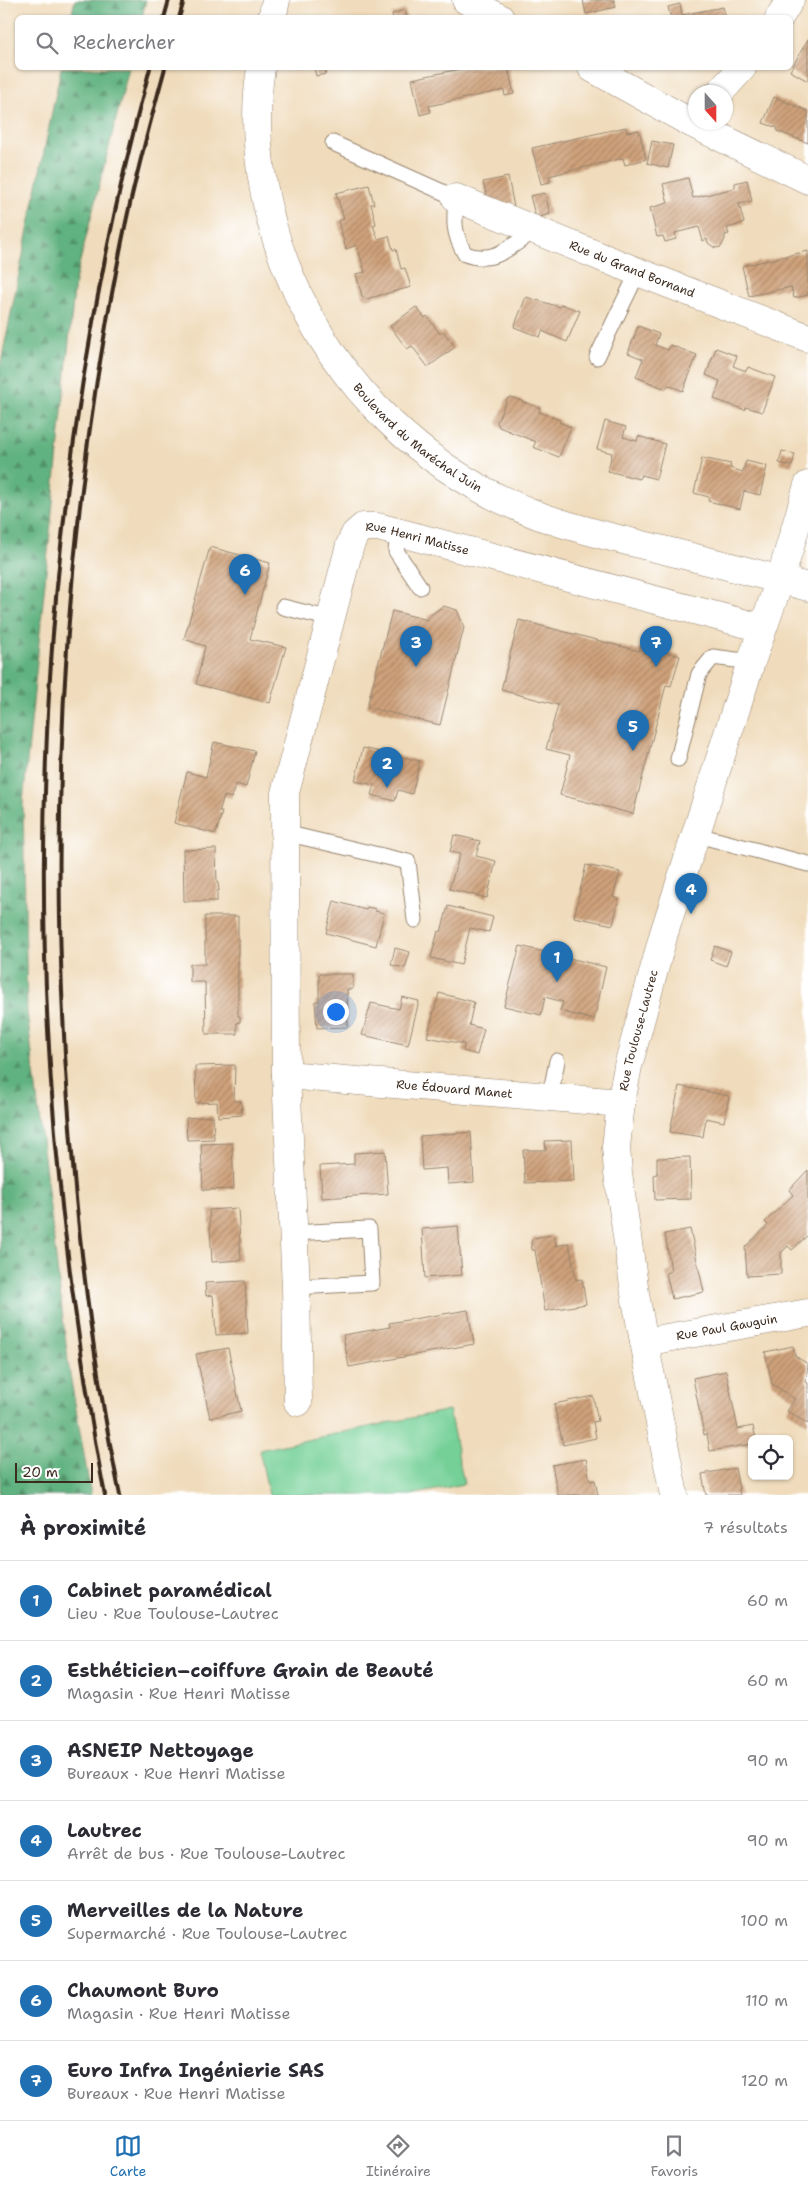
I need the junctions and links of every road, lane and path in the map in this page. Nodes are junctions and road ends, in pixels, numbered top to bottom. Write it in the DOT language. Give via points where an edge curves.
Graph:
graph roads {
  1 [pos="276,0"];
  2 [pos="466,0"];
  3 [pos="790,0"];
  4 [pos="273,15"];
  5 [pos="494,15"];
  6 [pos="781,15"];
  7 [pos="261,70"];
  8 [pos="596,70"];
  9 [pos="740,70"];
  10 [pos="726,85"];
  11 [pos="688,119"];
  12 [pos="710,130"];
  13 [pos="334,143"];
  14 [pos="808,180"];
  15 [pos="456,198"];
  16 [pos="536,230"];
  17 [pos="638,272"];
  18 [pos="808,338"];
  19 [pos="598,357"];
  20 [pos="808,485"];
  21 [pos="398,533"];
  22 [pos="780,580"];
  23 [pos="420,587"];
  24 [pos="808,587"];
  25 [pos="283,607"];
  26 [pos="331,619"];
  27 [pos="762,628"];
  28 [pos="751,662"];
  29 [pos="678,758"];
  30 [pos="285,824"];
  31 [pos="697,835"];
  32 [pos="808,864"];
  33 [pos="415,920"];
  34 [pos="557,1062"];
  35 [pos="286,1075"];
  36 [pos="550,1096"];
  37 [pos="621,1103"];
  38 [pos="293,1233"];
  39 [pos="296,1287"];
  40 [pos="808,1314"];
  41 [pos="644,1342"];
  42 [pos="298,1402"];
  43 [pos="674,1495"];
  1 -- 4 [label="street"];
  2 -- 5 [label="street"];
  3 -- 6 [label="street"];
  7 -- 22 [label="street, Boulevard du Maréchal Juin" via="258,130 261,168 281,253 308,313 339,365 364,397 395,428 467,482 541,516 587,531"];
  8 -- 11 [label="street"];
  9 -- 10 [label="street"];
  12 -- 14 [label="street"];
  13 -- 15 [label="lane"];
  15 -- 16 [label="street, Rue du Grand Bornand"];
  15 -- 16 [label="lane" via="456,238 465,254 478,259 497,256"];
  16 -- 17 [label="street, Rue du Grand Bornand"];
  17 -- 18 [label="street, Rue du Grand Bornand"];
  17 -- 19 [label="lane"];
  20 -- 22 [label="street"];
  21 -- 23 [label="lane" via="396,551"];
  21 -- 26 [label="street, Rue Henri Matisse" via="378,527 363,527 355,534"];
  21 -- 27 [label="street, Rue Henri Matisse"];
  22 -- 24 [label="street, Boulevard du Maréchal Juin"];
  22 -- 27 [label="street, Rue Toulouse-Lautrec"];
  25 -- 26 [label="lane"];
  26 -- 30 [label="street, Rue Henri Matisse" via="285,793"];
  27 -- 28 [label="street, Rue Toulouse-Lautrec"];
  28 -- 29 [label="lane" via="713,657 700,674"];
  28 -- 31 [label="street, Rue Toulouse-Lautrec"];
  30 -- 33 [label="lane" via="408,862"];
  30 -- 35 [label="street"];
  31 -- 32 [label="lane"];
  31 -- 37 [label="street, Rue Toulouse-Lautrec" via="664,934"];
  34 -- 36 [label="lane"];
  35 -- 36 [label="street, Rue Édouard Manet"];
  35 -- 38 [label="street"];
  36 -- 37 [label="street, Rue Édouard Manet"];
  37 -- 41 [label="street, Rue Toulouse-Lautrec" via="616,1147 618,1173"];
  38 -- 39 [label="street"];
  38 -- 39 [label="lane" via="369,1229 372,1283"];
  39 -- 42 [label="street"];
  40 -- 41 [label="street, Rue Paul Gauguin"];
  41 -- 43 [label="street, Rue Toulouse-Lautrec"];
}
